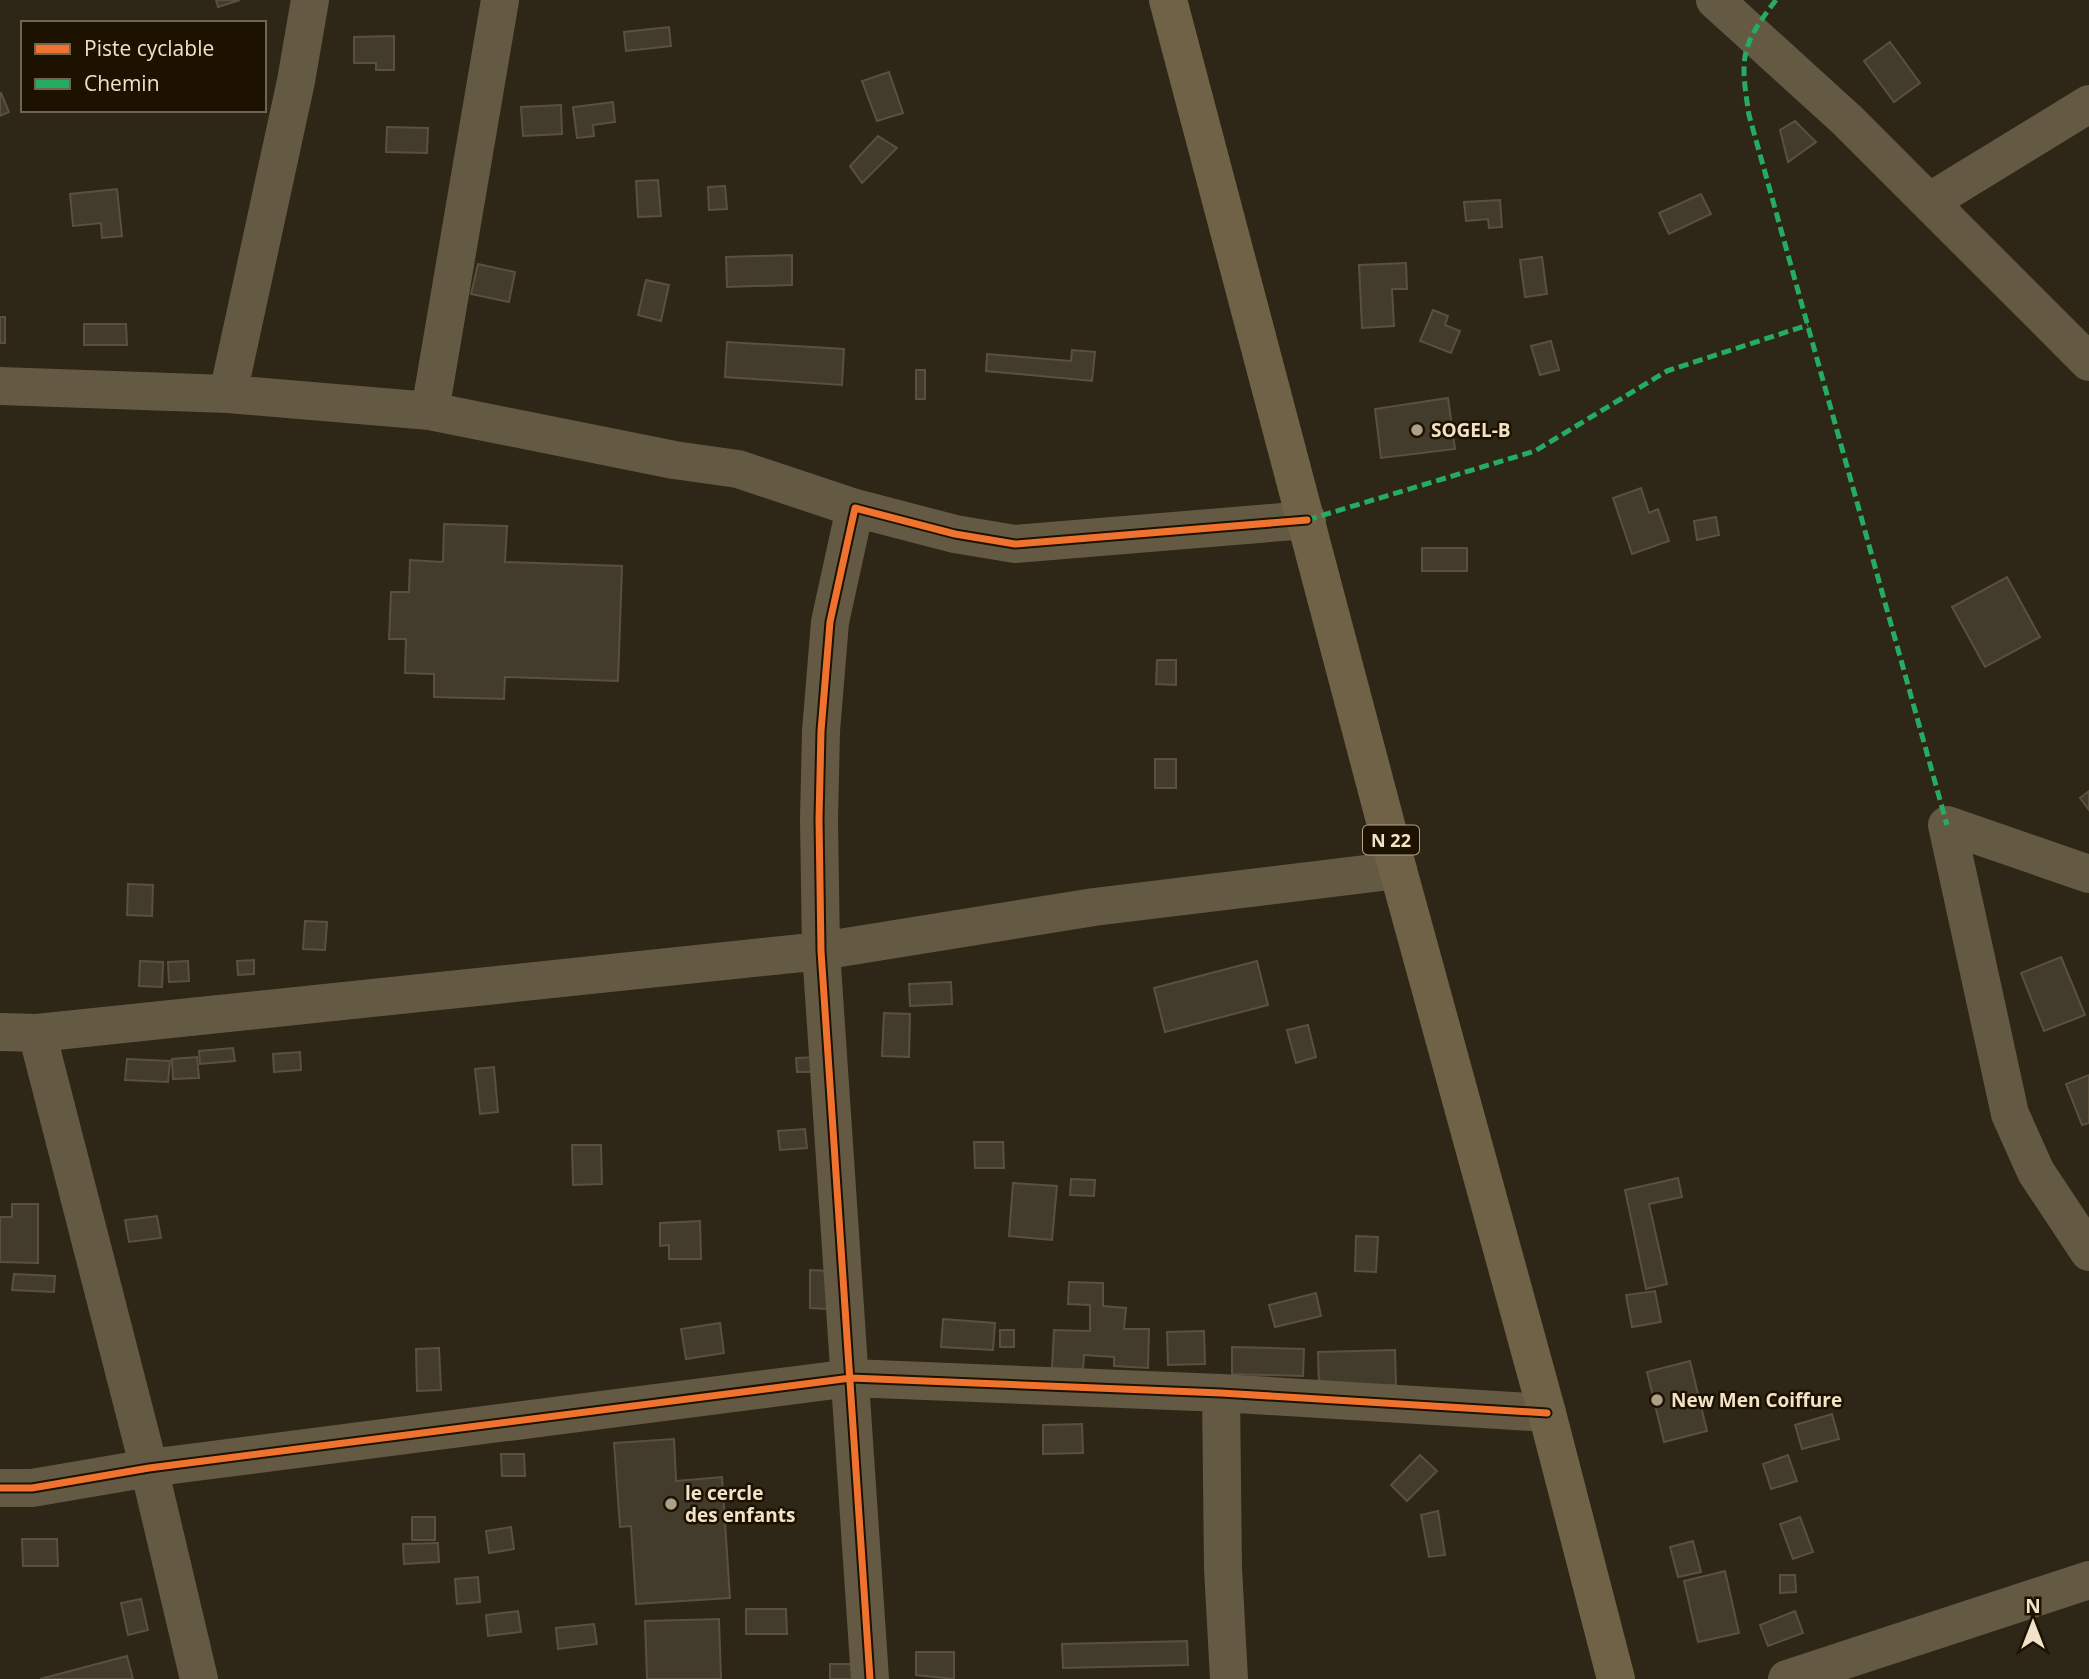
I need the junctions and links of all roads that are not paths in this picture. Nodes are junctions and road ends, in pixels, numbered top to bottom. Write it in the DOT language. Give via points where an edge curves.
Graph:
graph roads {
  1 [pos="310,0"];
  2 [pos="500,0"];
  3 [pos="1168,0"];
  4 [pos="1715,0"];
  5 [pos="2089,104"];
  6 [pos="1929,202"];
  7 [pos="2089,362"];
  8 [pos="0,386"];
  9 [pos="228,394"];
  10 [pos="430,411"];
  11 [pos="855,508"];
  12 [pos="1307,520"];
  13 [pos="1398,870"];
  14 [pos="2089,874"];
  15 [pos="821,951"];
  16 [pos="18,1032"];
  17 [pos="2089,1252"];
  18 [pos="851,1378"];
  19 [pos="1221,1392"];
  20 [pos="1547,1413"];
  21 [pos="149,1468"];
  22 [pos="0,1488"];
  23 [pos="2089,1580"];
  24 [pos="199,1679"];
  25 [pos="870,1679"];
  26 [pos="1229,1679"];
  27 [pos="1616,1679"];
  28 [pos="1787,1679"];
  1 -- 9 [label="street"];
  2 -- 10 [label="street"];
  3 -- 12 [label="main road, N 22"];
  4 -- 6 [label="street"];
  5 -- 6 [label="street"];
  6 -- 7 [label="street"];
  8 -- 9 [label="street"];
  9 -- 10 [label="street"];
  10 -- 11 [label="street" via="738,469"];
  11 -- 12 [label="street" via="1015,544"];
  11 -- 15 [label="street" via="830,622 821,731"];
  12 -- 13 [label="main road, N 22"];
  13 -- 15 [label="street" via="1094,907"];
  13 -- 20 [label="main road, N 22"];
  14 -- 17 [label="street" via="1947,825 2010,1114 2036,1172"];
  15 -- 16 [label="street"];
  15 -- 18 [label="street"];
  16 -- 21 [label="street"];
  18 -- 19 [label="street"];
  18 -- 21 [label="street"];
  18 -- 25 [label="street"];
  19 -- 20 [label="street"];
  19 -- 26 [label="street"];
  20 -- 27 [label="main road, N 22"];
  21 -- 22 [label="street" via="77,1482"];
  21 -- 24 [label="street"];
  23 -- 28 [label="street"];
}
